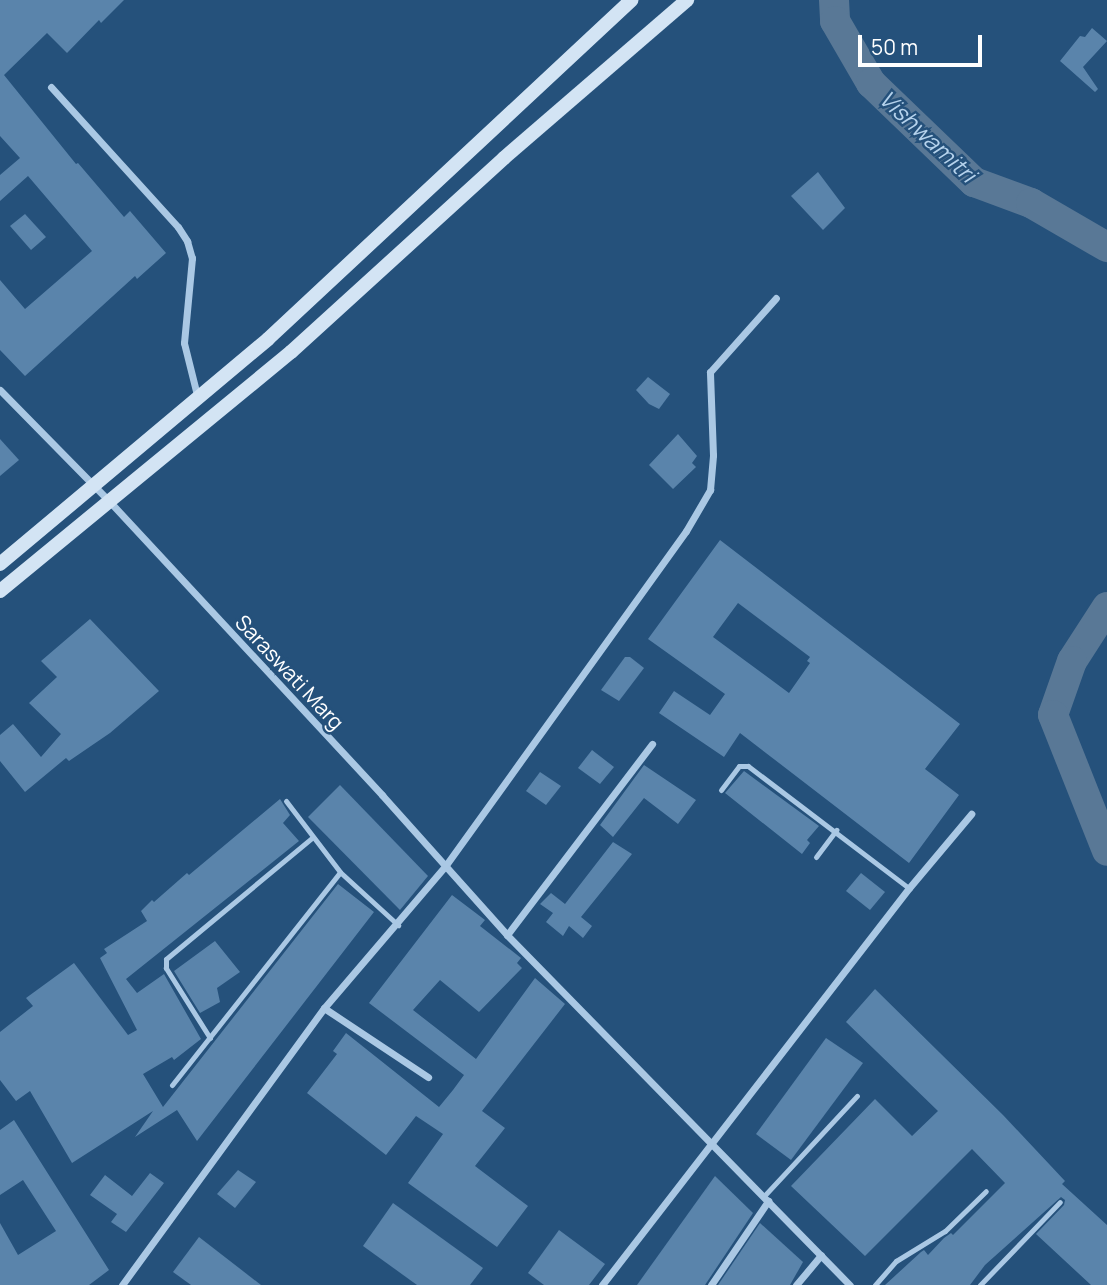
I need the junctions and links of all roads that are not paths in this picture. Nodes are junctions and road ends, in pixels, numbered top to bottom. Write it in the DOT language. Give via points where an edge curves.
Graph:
graph roads {
  1 [pos="632,0"];
  2 [pos="687,0"];
  3 [pos="51,87"];
  4 [pos="776,298"];
  5 [pos="0,390"];
  6 [pos="198,399"];
  7 [pos="93,486"];
  8 [pos="110,502"];
  9 [pos="0,564"];
  10 [pos="0,591"];
  11 [pos="652,744"];
  12 [pos="722,790"];
  13 [pos="286,801"];
  14 [pos="971,814"];
  15 [pos="836,831"];
  16 [pos="312,838"];
  17 [pos="816,857"];
  18 [pos="446,865"];
  19 [pos="340,872"];
  20 [pos="909,888"];
  21 [pos="398,925"];
  22 [pos="507,935"];
  23 [pos="324,1008"];
  24 [pos="210,1038"];
  25 [pos="428,1077"];
  26 [pos="172,1085"];
  27 [pos="857,1096"];
  28 [pos="713,1144"];
  29 [pos="986,1191"];
  30 [pos="766,1199"];
  31 [pos="1060,1202"];
  32 [pos="821,1255"];
  33 [pos="122,1285"];
  34 [pos="602,1285"];
  35 [pos="711,1285"];
  36 [pos="796,1285"];
  37 [pos="850,1285"];
  38 [pos="875,1285"];
  39 [pos="980,1285"];
  1 -- 6 [label="main road"];
  2 -- 8 [label="main road" via="291,352"];
  3 -- 6 [label="street" via="187,241 192,258 184,343"];
  4 -- 18 [label="street" via="710,372 713,455 707,498"];
  5 -- 7 [label="street, Saraswati Marg"];
  6 -- 7 [label="main road"];
  7 -- 8 [label="street, Saraswati Marg"];
  7 -- 9 [label="main road"];
  8 -- 10 [label="main road"];
  8 -- 18 [label="street, Saraswati Marg"];
  11 -- 22 [label="street"];
  12 -- 15 [label="lane" via="739,766 748,765"];
  13 -- 16 [label="lane"];
  14 -- 20 [label="street"];
  15 -- 17 [label="lane"];
  15 -- 20 [label="lane"];
  16 -- 19 [label="lane"];
  16 -- 24 [label="lane" via="166,959 166,968"];
  18 -- 21 [label="street"];
  18 -- 22 [label="street, Saraswati Marg"];
  19 -- 21 [label="lane"];
  19 -- 24 [label="lane"];
  20 -- 28 [label="street"];
  21 -- 23 [label="street"];
  22 -- 28 [label="street, Saraswati Marg"];
  23 -- 25 [label="street"];
  23 -- 33 [label="street"];
  24 -- 26 [label="lane"];
  27 -- 30 [label="lane"];
  28 -- 30 [label="street, Saraswati Marg"];
  28 -- 34 [label="street"];
  29 -- 38 [label="lane" via="945,1231 896,1261"];
  30 -- 32 [label="street, Saraswati Marg"];
  30 -- 35 [label="street"];
  31 -- 39 [label="lane"];
  32 -- 36 [label="street"];
  32 -- 37 [label="street, Saraswati Marg"];
}
